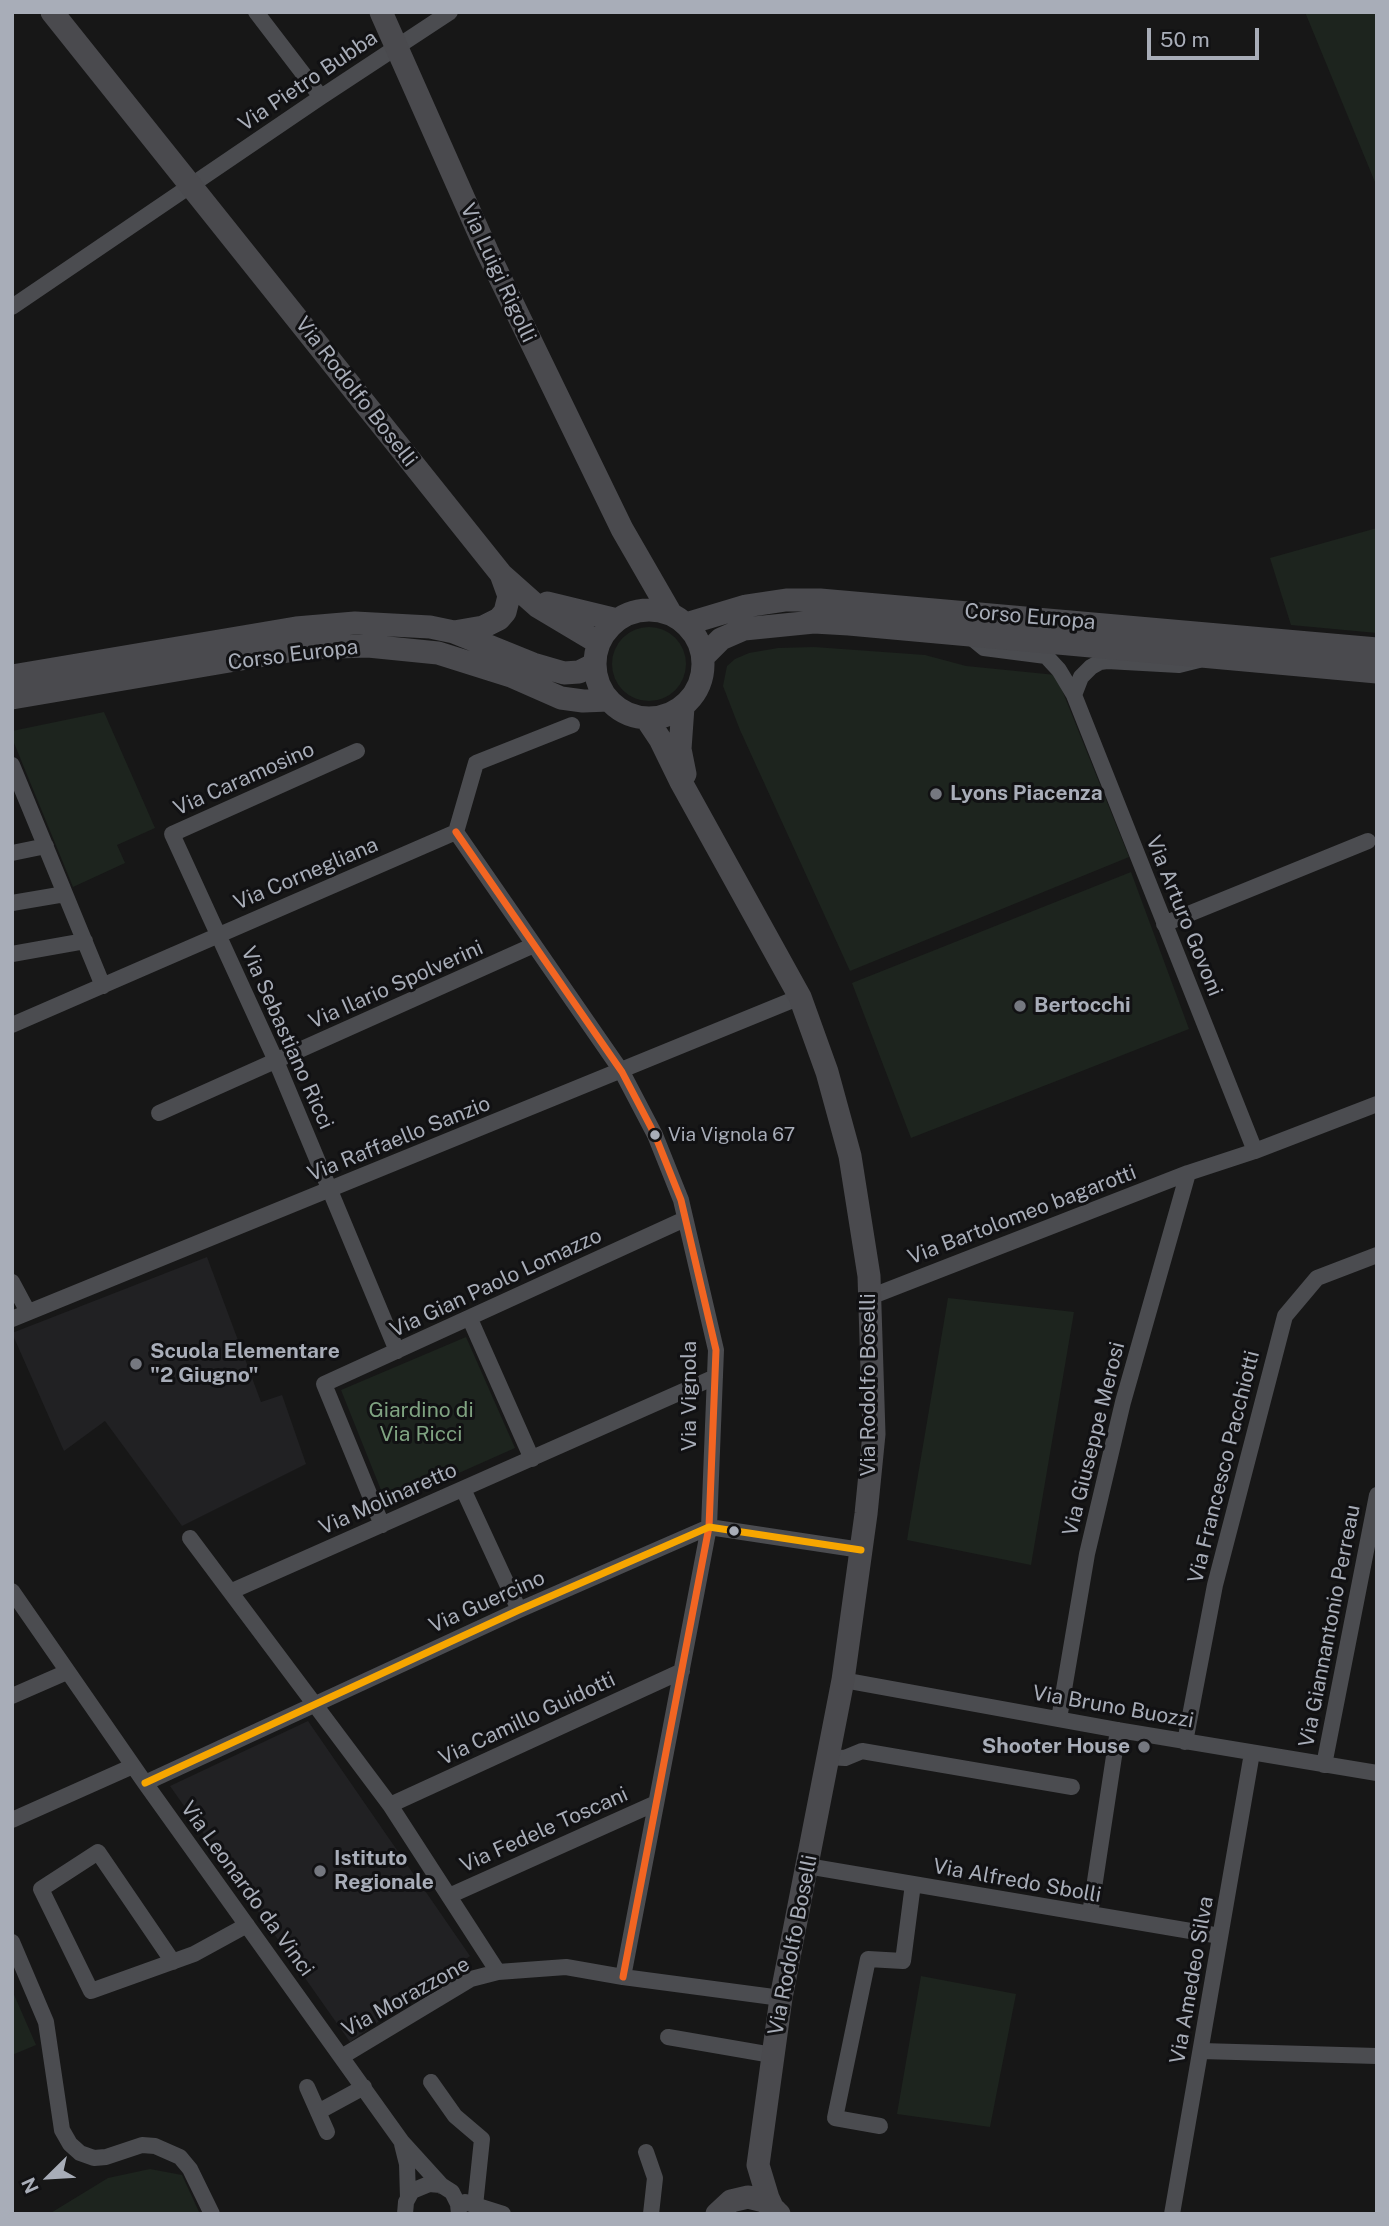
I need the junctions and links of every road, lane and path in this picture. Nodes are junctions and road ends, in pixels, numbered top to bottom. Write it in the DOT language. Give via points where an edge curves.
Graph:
graph roads {
  1 [pos="52,12"];
  2 [pos="256,12"];
  3 [pos="381,12"];
  4 [pos="449,13"];
  5 [pos="396,47"];
  6 [pos="321,97"];
  7 [pos="191,185"];
  8 [pos="12,307"];
  9 [pos="622,529"];
  10 [pos="501,574"];
  11 [pos="524,595"];
  12 [pos="626,616"];
  13 [pos="679,619"];
  14 [pos="454,632"];
  15 [pos="967,634"];
  16 [pos="1377,649"];
  17 [pos="597,653"];
  18 [pos="703,657"];
  19 [pos="1209,657"];
  20 [pos="1377,672"];
  21 [pos="12,676"];
  22 [pos="1074,695"];
  23 [pos="12,698"];
  24 [pos="609,700"];
  25 [pos="683,707"];
  26 [pos="646,718"];
  27 [pos="572,725"];
  28 [pos="357,751"];
  29 [pos="12,765"];
  30 [pos="19,798"];
  31 [pos="692,800"];
  32 [pos="456,832"];
  33 [pos="1368,841"];
  34 [pos="46,846"];
  35 [pos="12,853"];
  36 [pos="65,894"];
  37 [pos="12,903"];
  38 [pos="1164,924"];
  39 [pos="219,935"];
  40 [pos="85,941"];
  41 [pos="534,946"];
  42 [pos="12,954"];
  43 [pos="103,986"];
  44 [pos="800,997"];
  45 [pos="12,1025"];
  46 [pos="276,1061"];
  47 [pos="622,1072"];
  48 [pos="1377,1104"];
  49 [pos="159,1113"];
  50 [pos="1255,1151"];
  51 [pos="1188,1173"];
  52 [pos="330,1189"];
  53 [pos="685,1219"];
  54 [pos="1377,1255"];
  55 [pos="12,1282"];
  56 [pos="870,1297"];
  57 [pos="28,1312"];
  58 [pos="12,1319"];
  59 [pos="470,1319"];
  60 [pos="397,1351"];
  61 [pos="715,1377"];
  62 [pos="532,1459"];
  63 [pos="463,1489"];
  64 [pos="1377,1495"];
  65 [pos="383,1525"];
  66 [pos="709,1527"];
  67 [pos="190,1538"];
  68 [pos="861,1550"];
  69 [pos="12,1591"];
  70 [pos="232,1591"];
  71 [pos="519,1610"];
  72 [pos="682,1671"];
  73 [pos="67,1672"];
  74 [pos="843,1679"];
  75 [pos="12,1696"];
  76 [pos="315,1705"];
  77 [pos="1059,1719"];
  78 [pos="1118,1730"];
  79 [pos="1185,1742"];
  80 [pos="1252,1753"];
  81 [pos="828,1757"];
  82 [pos="1324,1765"];
  83 [pos="133,1766"];
  84 [pos="1377,1773"];
  85 [pos="145,1783"];
  86 [pos="1072,1787"];
  87 [pos="656,1803"];
  88 [pos="390,1805"];
  89 [pos="12,1820"];
  90 [pos="807,1866"];
  91 [pos="913,1884"];
  92 [pos="449,1896"];
  93 [pos="1090,1914"];
  94 [pos="247,1925"];
  95 [pos="1220,1936"];
  96 [pos="12,1942"];
  97 [pos="173,1962"];
  98 [pos="498,1972"];
  99 [pos="623,1977"];
  100 [pos="781,1998"];
  101 [pos="668,2037"];
  102 [pos="1200,2051"];
  103 [pos="772,2055"];
  104 [pos="343,2056"];
  105 [pos="1377,2056"];
  106 [pos="431,2082"];
  107 [pos="307,2087"];
  108 [pos="365,2087"];
  109 [pos="318,2112"];
  110 [pos="880,2126"];
  111 [pos="327,2132"];
  112 [pos="402,2142"];
  113 [pos="646,2152"];
  114 [pos="758,2165"];
  115 [pos="448,2191"];
  116 [pos="475,2206"];
  117 [pos="405,2208"];
  118 [pos="719,2209"];
  119 [pos="777,2212"];
  120 [pos="212,2214"];
  121 [pos="458,2214"];
  122 [pos="503,2214"];
  123 [pos="651,2214"];
  124 [pos="1172,2214"];
  1 -- 7 [label="main road, Via Rodolfo Boselli"];
  2 -- 6 [label="street"];
  3 -- 5 [label="main road, Via Luigi Rigolli"];
  4 -- 5 [label="street, Via Pietro Bubba"];
  5 -- 6 [label="street, Via Pietro Bubba"];
  5 -- 9 [label="main road, Via Luigi Rigolli" via="486,251"];
  6 -- 7 [label="street, Via Pietro Bubba"];
  7 -- 8 [label="street, Via Pietro Bubba"];
  7 -- 10 [label="main road, Via Rodolfo Boselli"];
  9 -- 12 [label="main road, Via Luigi Rigolli" via="638,573 639,595"];
  9 -- 13 [label="main road, Via Luigi Rigolli"];
  10 -- 11 [label="main road, Via Rodolfo Boselli"];
  10 -- 14 [label="main road, Corso Europa" via="509,596 505,612 483,627"];
  11 -- 12 [label="main road, Via Rodolfo Boselli" via="559,607"];
  11 -- 17 [label="main road, Via Rodolfo Boselli"];
  12 -- 13 [label="main road, Via Rodolfo Boselli" via="660,611"];
  12 -- 17 [label="main road" via="607,630"];
  13 -- 16 [label="main road, Corso Europa" via="786,600 820,600"];
  13 -- 18 [label="main road" via="694,634"];
  14 -- 17 [label="main road, Corso Europa" via="551,671 573,673"];
  14 -- 21 [label="main road, Corso Europa" via="430,626 324,625"];
  15 -- 18 [label="main road, Corso Europa" via="849,624 783,624 734,633"];
  15 -- 19 [label="main road, Corso Europa"];
  15 -- 22 [label="street, Via Arturo Govoni" via="984,648 1046,656"];
  17 -- 24 [label="main road" via="601,690"];
  18 -- 25 [label="main road, Via Rodolfo Boselli" via="699,684"];
  19 -- 20 [label="main road, Corso Europa"];
  19 -- 22 [label="street" via="1179,665 1100,662 1081,677"];
  22 -- 38 [label="street, Via Arturo Govoni"];
  23 -- 24 [label="main road, Corso Europa" via="306,649 368,646 438,653 561,698"];
  24 -- 26 [label="main road" via="632,716"];
  25 -- 26 [label="main road"];
  25 -- 31 [label="main road, Via Rodolfo Boselli" via="680,749"];
  26 -- 31 [label="main road, Via Rodolfo Boselli"];
  27 -- 32 [label="street" via="476,763"];
  28 -- 39 [label="street, Via Caramosino" via="173,834"];
  29 -- 30 [label="street"];
  30 -- 34 [label="street"];
  31 -- 44 [label="main road, Via Rodolfo Boselli"];
  32 -- 39 [label="street, Via Cornegliana"];
  32 -- 41 [label="street, Via Vignola"];
  33 -- 38 [label="street"];
  34 -- 35 [label="street"];
  34 -- 36 [label="street"];
  36 -- 37 [label="street"];
  36 -- 40 [label="street"];
  38 -- 50 [label="street, Via Arturo Govoni"];
  39 -- 43 [label="street, Via Cornegliana"];
  39 -- 46 [label="street, Via Sebastiano Ricci"];
  40 -- 42 [label="street"];
  40 -- 43 [label="street"];
  41 -- 46 [label="street, Via Ilario Spolverini"];
  41 -- 47 [label="street, Via Vignola"];
  43 -- 45 [label="street, Via Cornegliana"];
  44 -- 47 [label="street, Via Raffaello Sanzio"];
  44 -- 56 [label="main road, Via Rodolfo Boselli" via="850,1156"];
  46 -- 49 [label="street, Via Ilario Spolverini"];
  46 -- 52 [label="street, Via Sebastiano Ricci"];
  47 -- 52 [label="street, Via Raffaello Sanzio"];
  47 -- 53 [label="street, Via Vignola" via="655,1135"];
  48 -- 50 [label="street"];
  50 -- 51 [label="street"];
  51 -- 56 [label="street, Via Bartolomeo bagarotti"];
  51 -- 77 [label="street, Via Giuseppe Merosi" via="1087,1554"];
  52 -- 57 [label="street, Via Raffaello Sanzio"];
  52 -- 60 [label="street, Via Sebastiano Ricci"];
  53 -- 59 [label="street, Via Gian Paolo Lomazzo"];
  53 -- 61 [label="street, Via Vignola" via="716,1350"];
  54 -- 79 [label="street, Via Francesco Pacchiotti" via="1317,1278 1285,1316 1214,1585"];
  55 -- 57 [label="street"];
  56 -- 68 [label="main road, Via Rodolfo Boselli" via="874,1434"];
  57 -- 58 [label="street, Via Raffaello Sanzio"];
  59 -- 60 [label="street, Via Gian Paolo Lomazzo"];
  59 -- 62 [label="street"];
  60 -- 65 [label="street, Via Gian Paolo Lomazzo" via="324,1384"];
  61 -- 62 [label="street, Via Molinaretto"];
  61 -- 66 [label="street, Via Vignola"];
  62 -- 63 [label="street, Via Molinaretto"];
  63 -- 65 [label="street, Via Molinaretto"];
  63 -- 71 [label="street"];
  64 -- 82 [label="street, Via Giannantonio Perreau"];
  65 -- 70 [label="street, Via Molinaretto"];
  66 -- 68 [label="street"];
  66 -- 71 [label="street, Via Guercino"];
  66 -- 72 [label="street, Via Vignola"];
  67 -- 70 [label="street"];
  68 -- 74 [label="main road, Via Rodolfo Boselli"];
  69 -- 73 [label="street, Via Leonardo da Vinci"];
  70 -- 76 [label="street"];
  71 -- 76 [label="street, Via Guercino"];
  72 -- 87 [label="street, Via Vignola"];
  72 -- 88 [label="street, Via Camillo Guidotti"];
  73 -- 75 [label="street"];
  73 -- 83 [label="street, Via Leonardo da Vinci"];
  74 -- 77 [label="street, Via Bruno Buozzi"];
  74 -- 81 [label="main road, Via Rodolfo Boselli"];
  76 -- 85 [label="street, Via Guercino"];
  76 -- 88 [label="street"];
  77 -- 78 [label="street, Via Bruno Buozzi"];
  78 -- 79 [label="street, Via Bruno Buozzi"];
  78 -- 93 [label="street"];
  79 -- 80 [label="street, Via Bruno Buozzi"];
  80 -- 82 [label="street, Via Bruno Buozzi"];
  80 -- 95 [label="street, Via Amedeo Silva"];
  81 -- 86 [label="street" via="845,1758 862,1751"];
  81 -- 90 [label="main road, Via Rodolfo Boselli"];
  82 -- 84 [label="street, Via Bruno Buozzi"];
  83 -- 85 [label="street, Via Leonardo da Vinci"];
  83 -- 89 [label="street"];
  85 -- 94 [label="street, Via Leonardo da Vinci"];
  87 -- 92 [label="street, Via Fedele Toscani"];
  87 -- 99 [label="street, Via Vignola"];
  88 -- 92 [label="street"];
  90 -- 91 [label="street, Via Alfredo Sbolli"];
  90 -- 100 [label="main road, Via Rodolfo Boselli"];
  91 -- 93 [label="street, Via Alfredo Sbolli"];
  91 -- 110 [label="street" via="903,1961 868,1959 835,2118"];
  92 -- 98 [label="street"];
  93 -- 95 [label="street, Via Alfredo Sbolli"];
  94 -- 97 [label="street"];
  94 -- 104 [label="street, Via Leonardo da Vinci"];
  95 -- 102 [label="street, Via Amedeo Silva"];
  96 -- 120 [label="street" via="46,2022 62,2130 70,2144 94,2158 142,2145 180,2157"];
  97 -- 97 [label="street" via="91,1991 41,1889 99,1852"];
  98 -- 99 [label="street, Via Morazzone" via="566,1967"];
  98 -- 104 [label="street, Via Morazzone" via="471,1979"];
  99 -- 100 [label="street, Via Morazzone"];
  100 -- 103 [label="main road, Via Rodolfo Boselli"];
  101 -- 103 [label="street"];
  102 -- 105 [label="street"];
  102 -- 124 [label="street, Via Amedeo Silva"];
  103 -- 114 [label="main road, Via Rodolfo Boselli"];
  104 -- 108 [label="street, Via Leonardo da Vinci"];
  106 -- 116 [label="street" via="455,2116 482,2139"];
  107 -- 109 [label="street"];
  108 -- 109 [label="street"];
  108 -- 112 [label="street, Via Leonardo da Vinci"];
  109 -- 111 [label="street"];
  112 -- 115 [label="street, Via Leonardo da Vinci"];
  112 -- 117 [label="street, Via Leonardo da Vinci" via="407,2164"];
  113 -- 123 [label="street" via="655,2178"];
  114 -- 118 [label="main road, Via Rodolfo Boselli"];
  114 -- 119 [label="main road, Via Rodolfo Boselli"];
  115 -- 116 [label="street"];
  115 -- 117 [label="street" via="435,2184 423,2185 412,2192"];
  115 -- 121 [label="street"];
  116 -- 122 [label="street"];
  118 -- 119 [label="main road" via="748,2197"];
}
